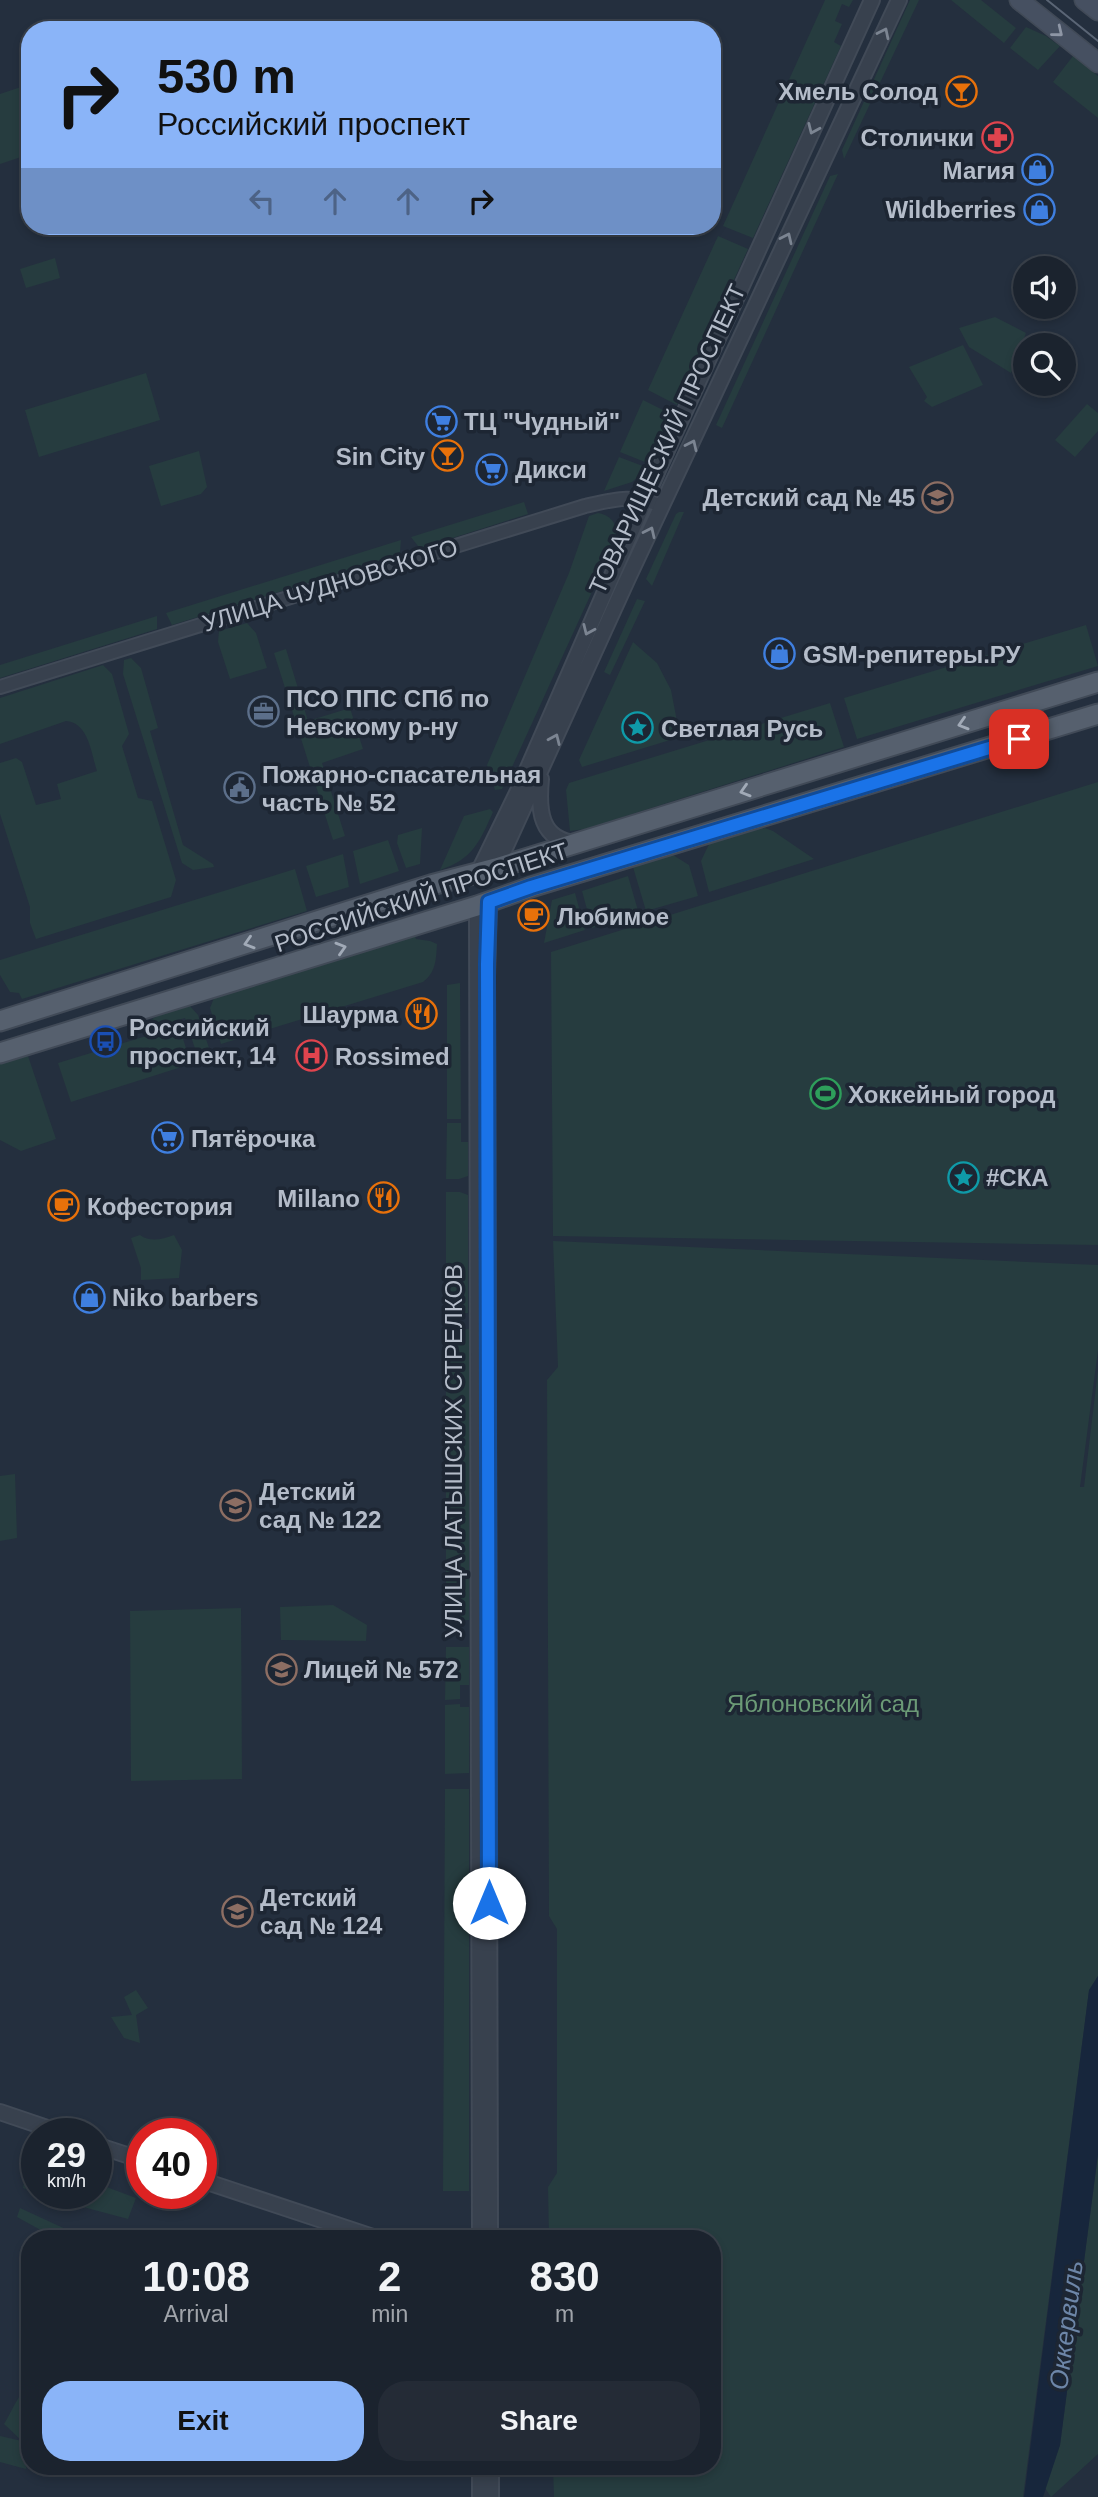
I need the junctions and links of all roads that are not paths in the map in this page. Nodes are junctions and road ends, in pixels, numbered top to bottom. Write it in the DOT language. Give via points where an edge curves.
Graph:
graph roads {
  1 [pos="872,0"];
  2 [pos="899,0"];
  3 [pos="1019,0"];
  4 [pos="1084,0"];
  5 [pos="1098,11"];
  6 [pos="1098,64"];
  7 [pos="645,500"];
  8 [pos="662,506"];
  9 [pos="1098,682"];
  10 [pos="0,687"];
  11 [pos="1098,714"];
  12 [pos="542,767"];
  13 [pos="578,843"];
  14 [pos="487,871"];
  15 [pos="484,904"];
  16 [pos="0,1021"];
  17 [pos="0,1054"];
  18 [pos="0,2112"];
  19 [pos="21,2119"];
  20 [pos="217,2185"];
  21 [pos="352,2230"];
  22 [pos="480,2230"];
  23 [pos="490,2230"];
  24 [pos="480,2475"];
  25 [pos="491,2475"];
  26 [pos="480,2497"];
  27 [pos="491,2497"];
  1 -- 7 [label="street, ТОВАРИЩЕСКИЙ ПРОСПЕКТ, one-way"];
  8 -- 2 [label="street, ТОВАРИЩЕСКИЙ ПРОСПЕКТ, one-way"];
  3 -- 6 [label="main road, one-way"];
  4 -- 5 [label="main road"];
  7 -- 8 [label="street, УЛИЦА ЧУДНОВСКОГО"];
  7 -- 10 [label="street, УЛИЦА ЧУДНОВСКОГО" via="630,497 585,506"];
  7 -- 14 [label="street, ТОВАРИЩЕСКИЙ ПРОСПЕКТ, one-way"];
  12 -- 8 [label="street, ТОВАРИЩЕСКИЙ ПРОСПЕКТ, one-way"];
  9 -- 13 [label="main road, РОССИЙСКИЙ ПРОСПЕКТ, one-way"];
  11 -- 15 [label="main road, РОССИЙСКИЙ ПРОСПЕКТ"];
  12 -- 13 [label="street" via="543,819 559,840"];
  12 -- 14 [label="street, ТОВАРИЩЕСКИЙ ПРОСПЕКТ"];
  13 -- 14 [label="main road, РОССИЙСКИЙ ПРОСПЕКТ"];
  14 -- 15 [label="main road, УЛИЦА ЛАТЫШСКИХ СТРЕЛКОВ"];
  14 -- 16 [label="main road, РОССИЙСКИЙ ПРОСПЕКТ, one-way"];
  17 -- 15 [label="main road, РОССИЙСКИЙ ПРОСПЕКТ, one-way"];
  15 -- 22 [label="street, УЛИЦА ЛАТЫШСКИХ СТРЕЛКОВ"];
  15 -- 23 [label="street, УЛИЦА ЛАТЫШСКИХ СТРЕЛКОВ"];
  18 -- 19 [label="street"];
  20 -- 21 [label="street"];
  24 -- 26 [label="street"];
  25 -- 27 [label="street"];
}
